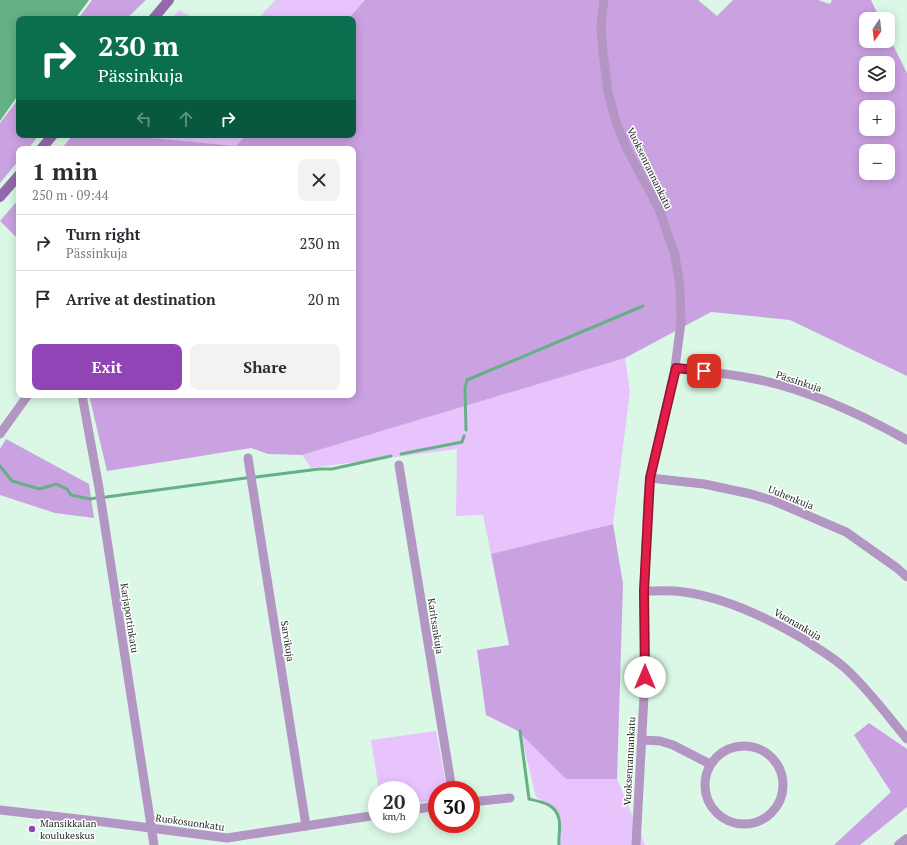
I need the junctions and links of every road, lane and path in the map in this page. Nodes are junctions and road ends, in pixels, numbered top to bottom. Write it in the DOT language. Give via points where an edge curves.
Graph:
graph roads {
  1 [pos="169,0"];
  2 [pos="604,0"];
  3 [pos="156,16"];
  4 [pos="50,138"];
  5 [pos="44,146"];
  6 [pos="16,178"];
  7 [pos="0,197"];
  8 [pos="676,368"];
  9 [pos="26,398"];
  10 [pos="83,398"];
  11 [pos="0,434"];
  12 [pos="907,440"];
  13 [pos="248,458"];
  14 [pos="399,465"];
  15 [pos="650,478"];
  16 [pos="907,577"];
  17 [pos="644,591"];
  18 [pos="907,739"];
  19 [pos="642,740"];
  20 [pos="710,764"];
  21 [pos="451,781"];
  22 [pos="510,798"];
  23 [pos="480,801"];
  24 [pos="0,810"];
  25 [pos="368,816"];
  26 [pos="306,826"];
  27 [pos="151,827"];
  28 [pos="907,839"];
  29 [pos="154,845"];
  30 [pos="636,845"];
  31 [pos="899,845"];
  1 -- 3 [label="main road"];
  2 -- 8 [label="street, Vuoksenrannankatu" via="603,53 608,92 616,122 628,152 659,209 675,255 680,287 681,322"];
  4 -- 5 [label="main road"];
  6 -- 7 [label="main road"];
  8 -- 12 [label="street, Pässinkuja" via="728,374 785,387 839,406"];
  8 -- 15 [label="street, Vuoksenrannankatu"];
  9 -- 11 [label="street"];
  10 -- 27 [label="street, Karjaportinkatu" via="99,488"];
  13 -- 26 [label="street, Sarvikuja"];
  14 -- 21 [label="street, Karitsankuja"];
  15 -- 16 [label="street, Uuhenkuja" via="704,484 774,501 846,532"];
  15 -- 17 [label="street, Vuoksenrannankatu"];
  17 -- 18 [label="street, Vuonankuja" via="684,592 705,596 778,624 843,667 865,688"];
  17 -- 19 [label="street, Vuoksenrannankatu" via="645,677"];
  19 -- 20 [label="street" via="673,745"];
  19 -- 30 [label="street, Vuoksenrannankatu"];
  20 -- 20 [label="street" via="705,779 705,792 718,814 729,821 749,824 767,817 776,807 782,795 780,769 762,750 748,746 733,748 719,755"];
  22 -- 23 [label="street"];
  24 -- 27 [label="street, Ruokosuonkatu"];
  25 -- 26 [label="street, Ruokosuonkatu"];
  26 -- 27 [label="street, Ruokosuonkatu" via="227,838"];
  27 -- 29 [label="street, Karjaportinkatu"];
  28 -- 31 [label="street"];
}
